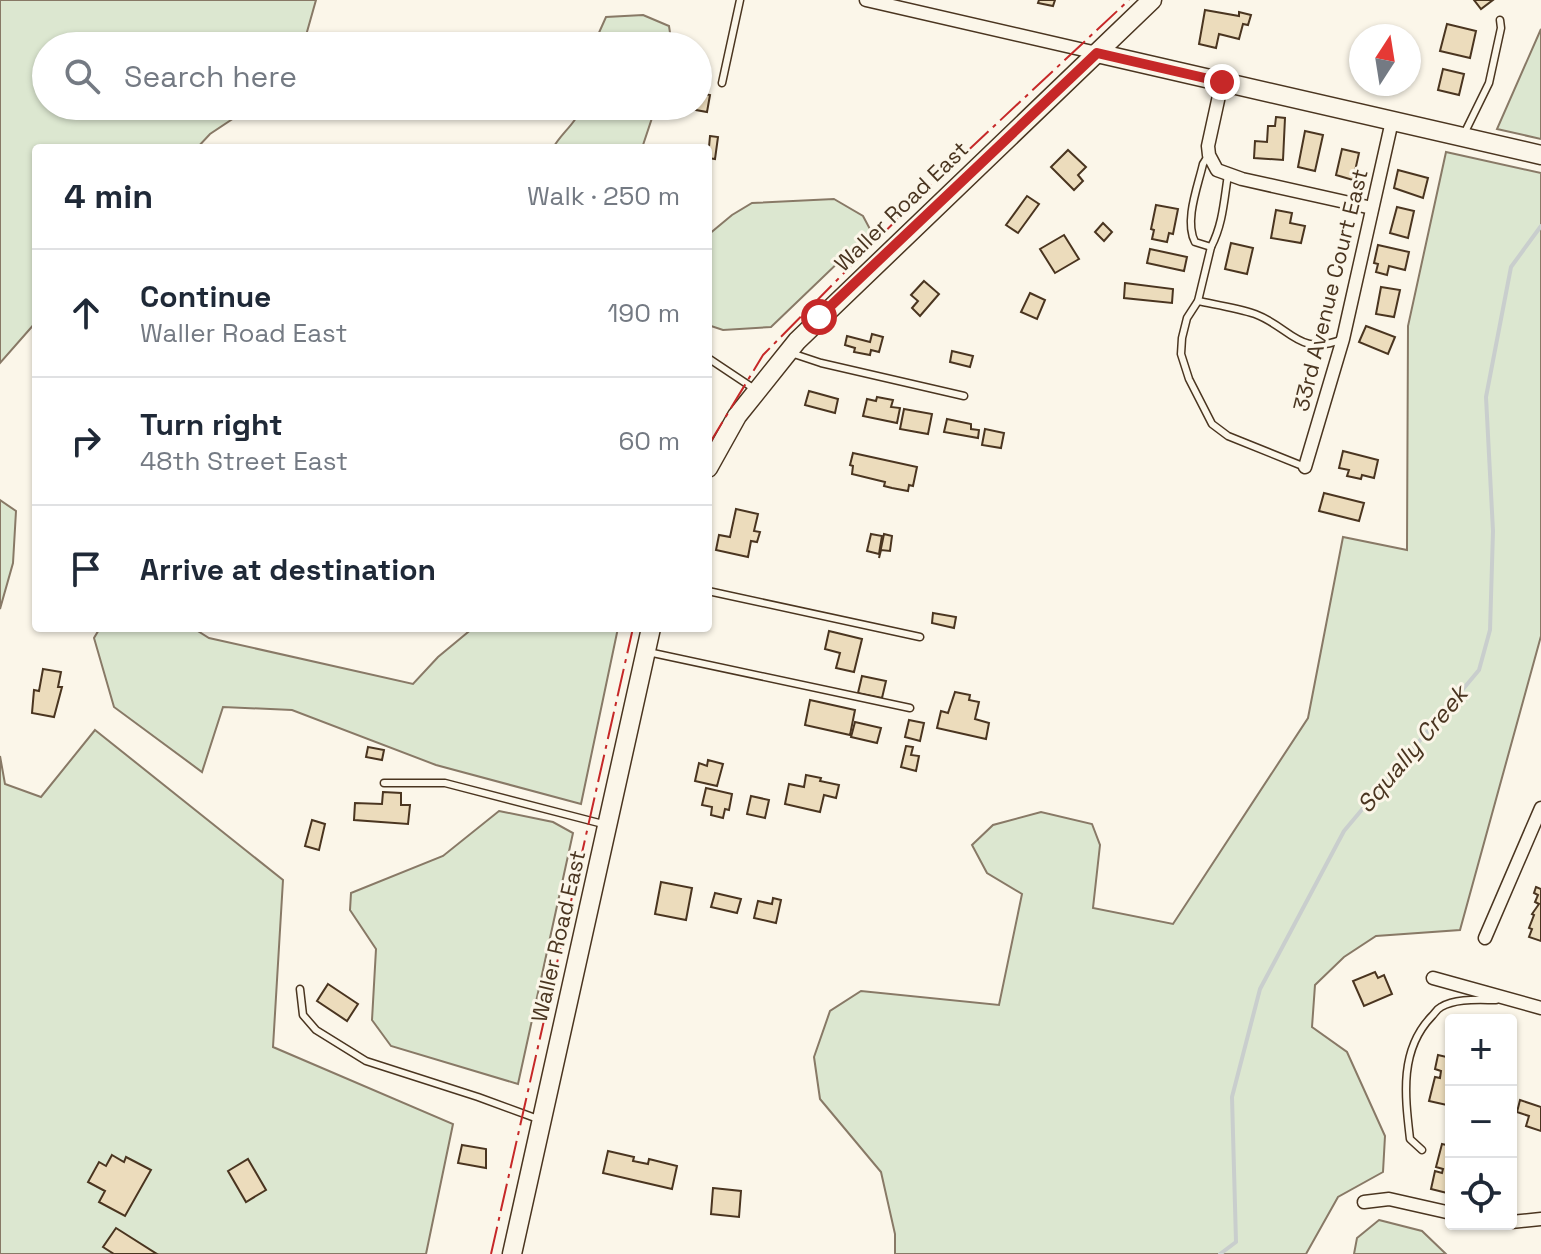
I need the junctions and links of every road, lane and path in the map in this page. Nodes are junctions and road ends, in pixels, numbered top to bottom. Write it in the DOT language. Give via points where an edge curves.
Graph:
graph roads {
  1 [pos="740,0"];
  2 [pos="866,0"];
  3 [pos="1152,0"];
  4 [pos="1500,20"];
  5 [pos="1097,53"];
  6 [pos="1222,82"];
  7 [pos="722,83"];
  8 [pos="1392,121"];
  9 [pos="1468,138"];
  10 [pos="1541,155"];
  11 [pos="1210,159"];
  12 [pos="1228,175"];
  13 [pos="1372,208"];
  14 [pos="1211,247"];
  15 [pos="1198,301"];
  16 [pos="1343,339"];
  17 [pos="787,352"];
  18 [pos="712,361"];
  19 [pos="756,390"];
  20 [pos="964,396"];
  21 [pos="712,460"];
  22 [pos="1305,467"];
  23 [pos="712,592"];
  24 [pos="650,632"];
  25 [pos="920,637"];
  26 [pos="645,651"];
  27 [pos="910,708"];
  28 [pos="384,783"];
  29 [pos="1541,808"];
  30 [pos="607,825"];
  31 [pos="1485,938"];
  32 [pos="1433,978"];
  33 [pos="300,989"];
  34 [pos="1512,1001"];
  35 [pos="1541,1008"];
  36 [pos="541,1121"];
  37 [pos="1422,1150"];
  38 [pos="1364,1202"];
  39 [pos="1445,1212"];
  40 [pos="1541,1219"];
  41 [pos="1517,1221"];
  42 [pos="512,1254"];
  1 -- 7 [label="lane"];
  2 -- 5 [label="street"];
  3 -- 5 [label="street, Waller Road East"];
  4 -- 9 [label="lane" via="1489,83"];
  5 -- 6 [label="street"];
  5 -- 17 [label="street, Waller Road East"];
  6 -- 8 [label="street"];
  6 -- 11 [label="street" via="1209,136"];
  8 -- 9 [label="street"];
  8 -- 13 [label="street, 33rd Avenue Court East"];
  9 -- 10 [label="street"];
  11 -- 12 [label="street"];
  11 -- 14 [label="lane" via="1203,164 1191,234 1195,242"];
  12 -- 13 [label="street"];
  12 -- 14 [label="lane"];
  13 -- 16 [label="street, 33rd Avenue Court East"];
  14 -- 15 [label="lane"];
  15 -- 16 [label="lane" via="1256,315 1315,346"];
  15 -- 22 [label="lane" via="1187,318 1181,354 1212,424 1228,436"];
  16 -- 22 [label="street, 33rd Avenue Court East"];
  17 -- 19 [label="street, Waller Road East"];
  17 -- 20 [label="lane"];
  18 -- 19 [label="lane"];
  19 -- 21 [label="street, Waller Road East"];
  23 -- 25 [label="lane"];
  24 -- 26 [label="street, Waller Road East"];
  26 -- 27 [label="lane"];
  26 -- 30 [label="street, Waller Road East"];
  28 -- 30 [label="lane" via="445,783"];
  29 -- 31 [label="street"];
  30 -- 36 [label="street, Waller Road East"];
  32 -- 34 [label="street"];
  33 -- 36 [label="lane" via="303,1015 316,1030 366,1061"];
  34 -- 35 [label="street"];
  34 -- 37 [label="lane" via="1472,1000 1441,1007 1424,1024 1410,1048 1406,1080 1410,1139"];
  36 -- 42 [label="street, Waller Road East"];
  38 -- 39 [label="street" via="1389,1199"];
  40 -- 41 [label="street"];
}
